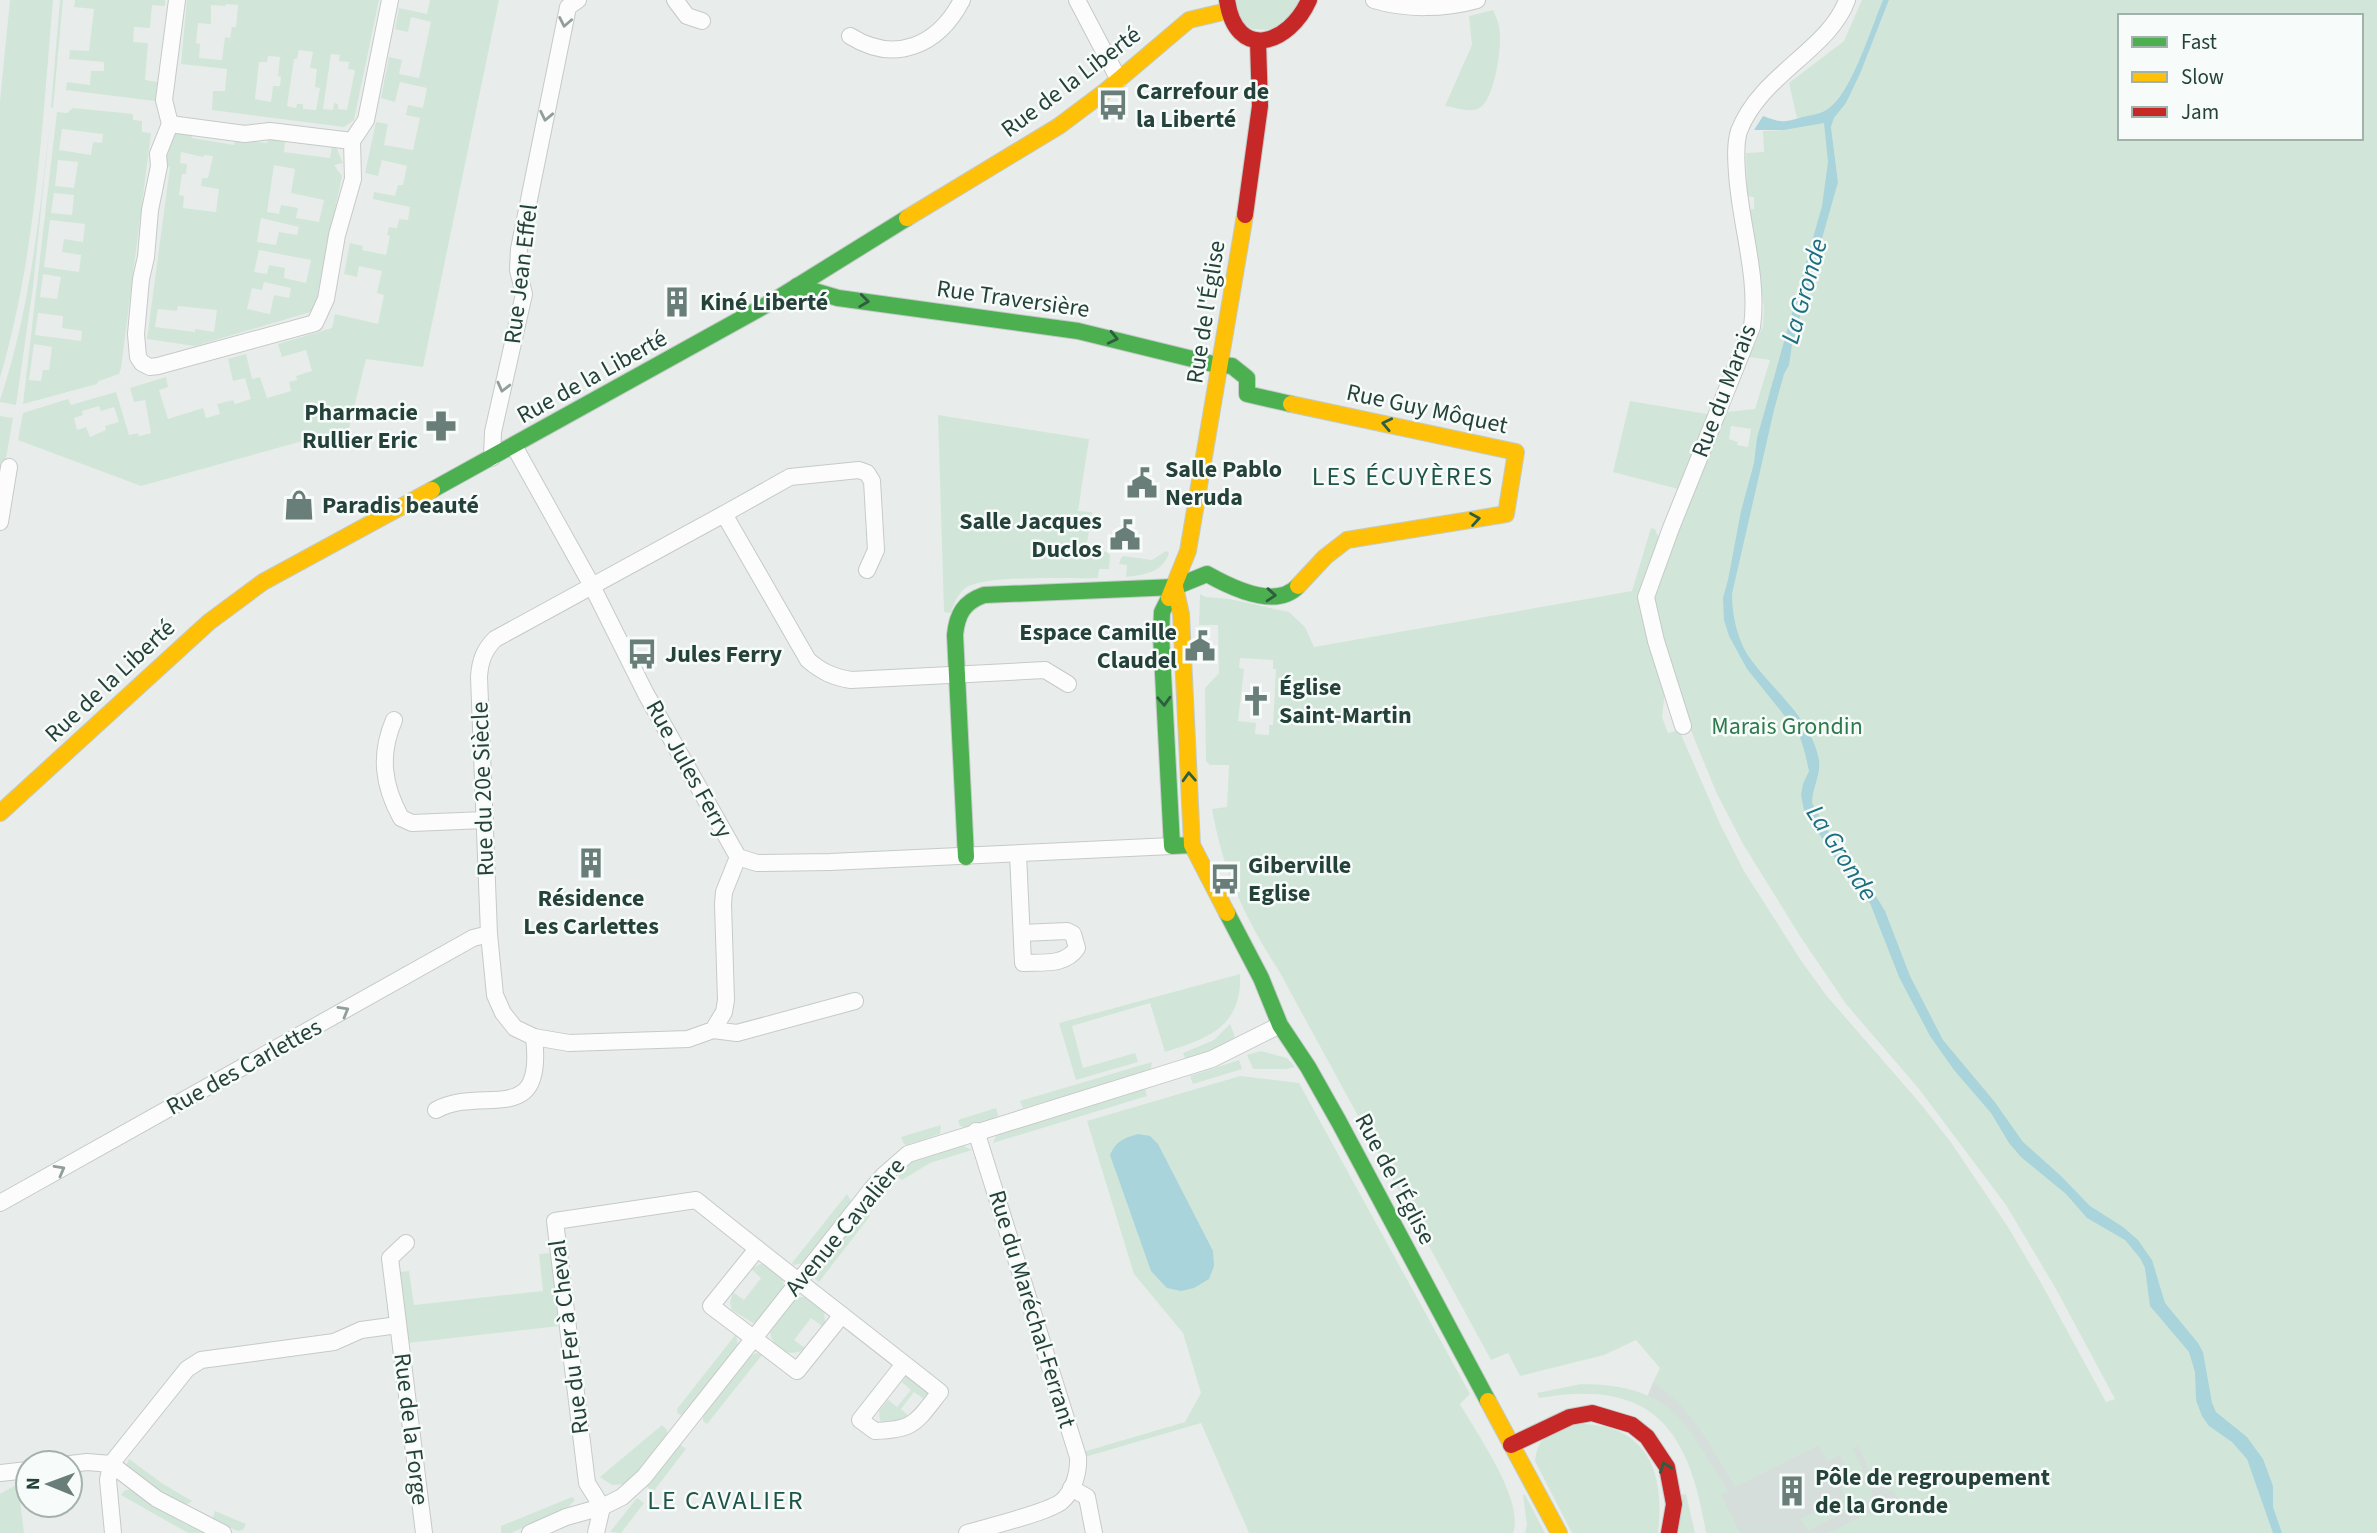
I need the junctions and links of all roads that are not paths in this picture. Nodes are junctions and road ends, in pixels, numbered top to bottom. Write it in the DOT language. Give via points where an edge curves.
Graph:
graph roads {
  1 [pos="177,0"];
  2 [pos="390,0"];
  3 [pos="578,0"];
  4 [pos="674,0"];
  5 [pos="962,0"];
  6 [pos="1077,0"];
  7 [pos="1309,0"];
  8 [pos="1374,0"];
  9 [pos="1477,0"];
  10 [pos="1847,0"];
  11 [pos="1227,5"];
  12 [pos="702,21"];
  13 [pos="850,36"];
  14 [pos="1258,42"];
  15 [pos="1119,80"];
  16 [pos="170,124"];
  17 [pos="352,141"];
  18 [pos="797,286"];
  19 [pos="1220,364"];
  20 [pos="514,446"];
  21 [pos="492,458"];
  22 [pos="9,467"];
  23 [pos="724,514"];
  24 [pos="0,522"];
  25 [pos="867,570"];
  26 [pos="591,584"];
  27 [pos="1175,587"];
  28 [pos="957,674"];
  29 [pos="1068,684"];
  30 [pos="394,720"];
  31 [pos="1683,726"];
  32 [pos="0,813"];
  33 [pos="485,820"];
  34 [pos="1192,845"];
  35 [pos="1171,846"];
  36 [pos="1018,854"];
  37 [pos="966,856"];
  38 [pos="738,857"];
  39 [pos="1022,933"];
  40 [pos="489,934"];
  41 [pos="855,1001"];
  42 [pos="1280,1025"];
  43 [pos="713,1030"];
  44 [pos="534,1037"];
  45 [pos="436,1110"];
  46 [pos="976,1131"];
  47 [pos="0,1203"];
  48 [pos="406,1243"];
  49 [pos="757,1249"];
  50 [pos="799,1281"];
  51 [pos="842,1315"];
  52 [pos="398,1325"];
  53 [pos="753,1338"];
  54 [pos="904,1364"];
  55 [pos="1511,1444"];
  56 [pos="84,1462"];
  57 [pos="111,1464"];
  58 [pos="1071,1488"];
  59 [pos="602,1507"];
  60 [pos="113,1533"];
  61 [pos="223,1533"];
  62 [pos="424,1533"];
  63 [pos="530,1533"];
  64 [pos="596,1533"];
  65 [pos="967,1533"];
  66 [pos="1094,1533"];
  67 [pos="1559,1533"];
  68 [pos="1669,1533"];
  1 -- 16 [label="street" via="164,100"];
  2 -- 17 [label="street" via="366,120"];
  3 -- 21 [label="street, Rue Jean Effel, one-way" via="568,6 519,249 524,295 493,432"];
  4 -- 12 [label="street" via="687,16"];
  5 -- 13 [label="street" via="929,38 902,50 866,46"];
  6 -- 15 [label="street"];
  7 -- 14 [label="street" via="1302,16 1285,34"];
  8 -- 9 [label="street" via="1430,7"];
  10 -- 31 [label="street, Rue du Marais" via="1826,32 1763,92 1738,133 1737,187 1755,303 1752,327 1646,597"];
  11 -- 14 [label="street" via="1237,30"];
  11 -- 15 [label="street, Rue de la Liberté" via="1188,20"];
  14 -- 19 [label="street, Rue de l'Église" via="1260,106 1253,169"];
  15 -- 18 [label="street, Rue de la Liberté" via="1059,126"];
  16 -- 17 [label="street"];
  16 -- 17 [label="street" via="158,154 136,334 138,357 150,367 315,323 326,299 353,179"];
  18 -- 19 [label="street, Rue Traversière, one-way" via="838,298 1078,331"];
  18 -- 20 [label="street, Rue de la Liberté"];
  19 -- 27 [label="street, Rue de l'Église" via="1188,551"];
  27 -- 19 [label="street, Rue Guy Môquet, one-way" via="1207,575 1255,593 1282,596 1347,540 1506,514 1517,452 1247,394 1247,379 1236,367"];
  20 -- 21 [label="street, Rue de la Liberté"];
  20 -- 26 [label="street, Rue Jules Ferry"];
  21 -- 32 [label="street, Rue de la Liberté" via="240,597"];
  22 -- 24 [label="street"];
  23 -- 25 [label="street, Rue du 20e Siècle" via="790,477 867,473 872,481 876,550"];
  23 -- 26 [label="street, Rue du 20e Siècle"];
  23 -- 28 [label="street" via="808,660 822,672 851,680"];
  26 -- 33 [label="street, Rue du 20e Siècle" via="487,648 479,677"];
  26 -- 38 [label="street, Rue Jules Ferry" via="646,694"];
  27 -- 28 [label="street" via="973,598 957,615"];
  34 -- 27 [label="street, Rue de l'Église, one-way" via="1181,614"];
  27 -- 35 [label="street, Rue de l'Église, one-way" via="1163,612 1161,635"];
  28 -- 29 [label="street" via="1045,670"];
  28 -- 37 [label="street"];
  30 -- 33 [label="street" via="384,754 385,778 401,818 412,823"];
  33 -- 40 [label="street, Rue du 20e Siècle"];
  34 -- 35 [label="street"];
  34 -- 42 [label="street, Rue de l'Église" via="1261,978"];
  35 -- 36 [label="street, Rue Jules Ferry"];
  36 -- 37 [label="street, Rue Jules Ferry"];
  36 -- 39 [label="street"];
  37 -- 38 [label="street, Rue Jules Ferry" via="757,863"];
  38 -- 43 [label="street" via="724,892 726,1000"];
  40 -- 44 [label="street, Rue du 20e Siècle" via="495,995 515,1028"];
  47 -- 40 [label="street, Rue des Carlettes, one-way" via="473,938"];
  41 -- 43 [label="street, Rue du 20e Siècle" via="737,1033"];
  42 -- 46 [label="street, Avenue Cavalière" via="1212,1059"];
  42 -- 55 [label="street, Rue de l'Église" via="1339,1122"];
  43 -- 44 [label="street, Rue du 20e Siècle" via="675,1040 569,1043"];
  44 -- 45 [label="street" via="537,1062 528,1088 520,1095 507,1100 450,1102"];
  46 -- 50 [label="street, Avenue Cavalière" via="908,1154 884,1175"];
  46 -- 58 [label="street, Rue du Maréchal-Ferrant" via="1078,1457"];
  48 -- 52 [label="street, Rue de la Forge" via="390,1258"];
  49 -- 50 [label="street"];
  49 -- 53 [label="street" via="711,1306"];
  49 -- 59 [label="street, Rue du Fer à Cheval" via="696,1200 555,1221 587,1483"];
  50 -- 51 [label="street"];
  50 -- 53 [label="street, Avenue Cavalière"];
  51 -- 53 [label="street" via="797,1371"];
  51 -- 54 [label="street"];
  52 -- 57 [label="street, Rue de la Forge" via="361,1330 334,1342 201,1360 187,1369"];
  52 -- 62 [label="street, Rue de la Forge"];
  53 -- 59 [label="street, Avenue Cavalière" via="643,1477 622,1497"];
  54 -- 54 [label="street" via="940,1392 913,1425 875,1431 860,1420"];
  55 -- 67 [label="street, Rue de l'Église"];
  68 -- 55 [label="street, one-way" via="1674,1504 1667,1467 1647,1437 1632,1425 1592,1413 1570,1416"];
  56 -- 57 [label="street"];
  57 -- 60 [label="street"];
  57 -- 61 [label="street" via="157,1499"];
  58 -- 65 [label="street" via="1048,1508"];
  58 -- 66 [label="street" via="1087,1497"];
  59 -- 63 [label="street, Avenue Cavalière"];
  59 -- 64 [label="street"];
}
